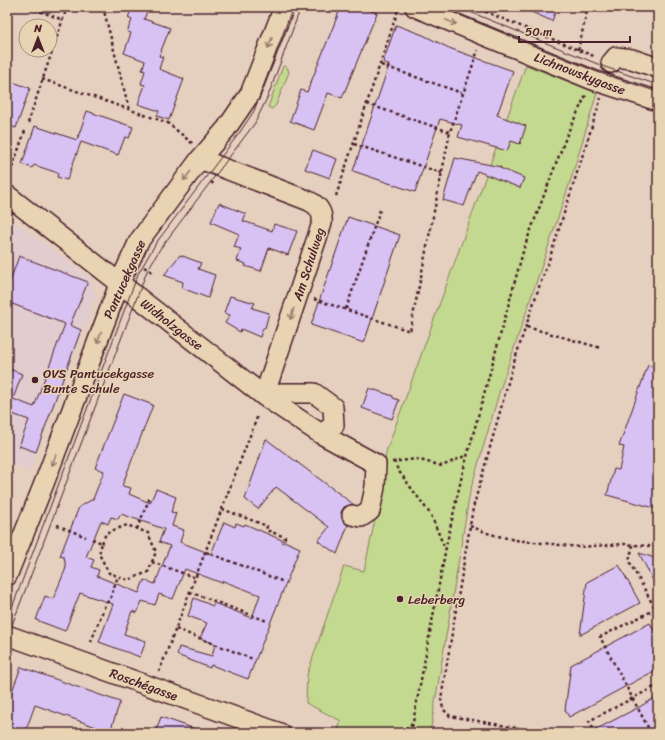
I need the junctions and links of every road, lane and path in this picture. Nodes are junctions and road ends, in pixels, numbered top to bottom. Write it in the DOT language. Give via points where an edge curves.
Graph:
graph roads {
  1 [pos="29,7"];
  2 [pos="67,7"];
  3 [pos="103,7"];
  4 [pos="284,7"];
  5 [pos="474,7"];
  6 [pos="588,7"];
  7 [pos="407,8"];
  8 [pos="63,20"];
  9 [pos="481,44"];
  10 [pos="578,50"];
  11 [pos="611,63"];
  12 [pos="381,66"];
  13 [pos="658,68"];
  14 [pos="42,79"];
  15 [pos="599,82"];
  16 [pos="462,93"];
  17 [pos="658,101"];
  18 [pos="367,104"];
  19 [pos="129,109"];
  20 [pos="28,123"];
  21 [pos="25,131"];
  22 [pos="450,132"];
  23 [pos="354,144"];
  24 [pos="203,156"];
  25 [pos="442,173"];
  26 [pos="7,183"];
  27 [pos="7,195"];
  28 [pos="336,196"];
  29 [pos="380,210"];
  30 [pos="120,282"];
  31 [pos="299,293"];
  32 [pos="346,309"];
  33 [pos="527,326"];
  34 [pos="601,348"];
  35 [pos="264,396"];
  36 [pos="258,415"];
  37 [pos="321,434"];
  38 [pos="467,455"];
  39 [pos="385,463"];
  40 [pos="150,497"];
  41 [pos="222,509"];
  42 [pos="352,515"];
  43 [pos="58,525"];
  44 [pos="470,526"];
  45 [pos="137,529"];
  46 [pos="86,537"];
  47 [pos="92,539"];
  48 [pos="102,543"];
  49 [pos="283,543"];
  50 [pos="633,545"];
  51 [pos="658,547"];
  52 [pos="445,549"];
  53 [pos="206,552"];
  54 [pos="152,562"];
  55 [pos="7,576"];
  56 [pos="118,576"];
  57 [pos="196,578"];
  58 [pos="284,582"];
  59 [pos="190,592"];
  60 [pos="657,609"];
  61 [pos="658,614"];
  62 [pos="267,621"];
  63 [pos="176,629"];
  64 [pos="7,636"];
  65 [pos="90,642"];
  66 [pos="253,659"];
  67 [pos="658,685"];
  68 [pos="153,687"];
  69 [pos="633,698"];
  70 [pos="412,724"];
  71 [pos="512,727"];
  72 [pos="280,733"];
  73 [pos="400,733"];
  74 [pos="411,733"];
  75 [pos="513,733"];
  76 [pos="545,733"];
  77 [pos="596,733"];
  78 [pos="651,733"];
  1 -- 8 [label="path"];
  2 -- 8 [label="path"];
  3 -- 19 [label="path"];
  4 -- 24 [label="street, Pantucekgasse, one-way" via="250,94 226,129"];
  5 -- 10 [label="path"];
  6 -- 10 [label="path"];
  7 -- 12 [label="path"];
  7 -- 15 [label="street, Lichnowskygasse, one-way"];
  8 -- 14 [label="path"];
  9 -- 16 [label="path"];
  10 -- 11 [label="path"];
  11 -- 13 [label="street" via="616,57"];
  12 -- 16 [label="path"];
  12 -- 18 [label="path"];
  14 -- 19 [label="path"];
  14 -- 20 [label="path"];
  15 -- 17 [label="street, Lichnowskygasse"];
  15 -- 33 [label="path"];
  15 -- 38 [label="path" via="568,132 524,248"];
  16 -- 22 [label="path"];
  18 -- 22 [label="path"];
  18 -- 23 [label="path"];
  19 -- 24 [label="path" via="168,123"];
  21 -- 26 [label="path"];
  22 -- 25 [label="path"];
  23 -- 25 [label="path"];
  23 -- 28 [label="path"];
  24 -- 30 [label="street, Pantucekgasse, one-way" via="139,241"];
  24 -- 31 [label="street, Am Schulweg" via="309,201 321,210 322,223"];
  25 -- 32 [label="path" via="410,331"];
  27 -- 30 [label="street, Widholzgasse"];
  29 -- 32 [label="path"];
  30 -- 35 [label="street, Widholzgasse"];
  30 -- 55 [label="street, Pantucekgasse, one-way"];
  31 -- 32 [label="path"];
  31 -- 35 [label="street, Am Schulweg, one-way"];
  33 -- 34 [label="path"];
  33 -- 44 [label="path" via="513,365"];
  35 -- 37 [label="street, Widholzgasse"];
  35 -- 37 [label="street" via="314,393 334,407 334,425"];
  36 -- 41 [label="path"];
  37 -- 39 [label="street, Widholzgasse"];
  38 -- 39 [label="path" via="442,466 416,459"];
  38 -- 52 [label="path"];
  39 -- 42 [label="street" via="375,487 370,511 361,517"];
  39 -- 52 [label="path" via="398,470 431,516"];
  40 -- 45 [label="path"];
  41 -- 49 [label="path" via="267,526 266,530 285,537"];
  41 -- 53 [label="path"];
  43 -- 46 [label="path"];
  44 -- 50 [label="path" via="515,540 579,547"];
  44 -- 71 [label="path" via="441,699 442,709 450,716"];
  45 -- 48 [label="path" via="127,525 106,534"];
  45 -- 54 [label="path" via="148,533 156,552"];
  47 -- 48 [label="path"];
  48 -- 56 [label="path" via="99,554 109,573"];
  50 -- 51 [label="path"];
  50 -- 60 [label="path" via="629,561"];
  52 -- 70 [label="path"];
  53 -- 57 [label="path"];
  53 -- 58 [label="path"];
  54 -- 56 [label="path" via="148,572 128,580"];
  54 -- 57 [label="path"];
  56 -- 65 [label="path"];
  57 -- 59 [label="path"];
  59 -- 62 [label="path"];
  59 -- 63 [label="path"];
  60 -- 61 [label="path"];
  60 -- 69 [label="path" via="600,638"];
  63 -- 66 [label="path"];
  63 -- 68 [label="path"];
  64 -- 68 [label="street, Roschégasse"];
  67 -- 69 [label="path"];
  68 -- 72 [label="street, Roschégasse"];
  69 -- 77 [label="path" via="590,721"];
  69 -- 78 [label="path"];
  70 -- 73 [label="path"];
  70 -- 74 [label="path"];
  71 -- 75 [label="path"];
  71 -- 76 [label="path"];
}
